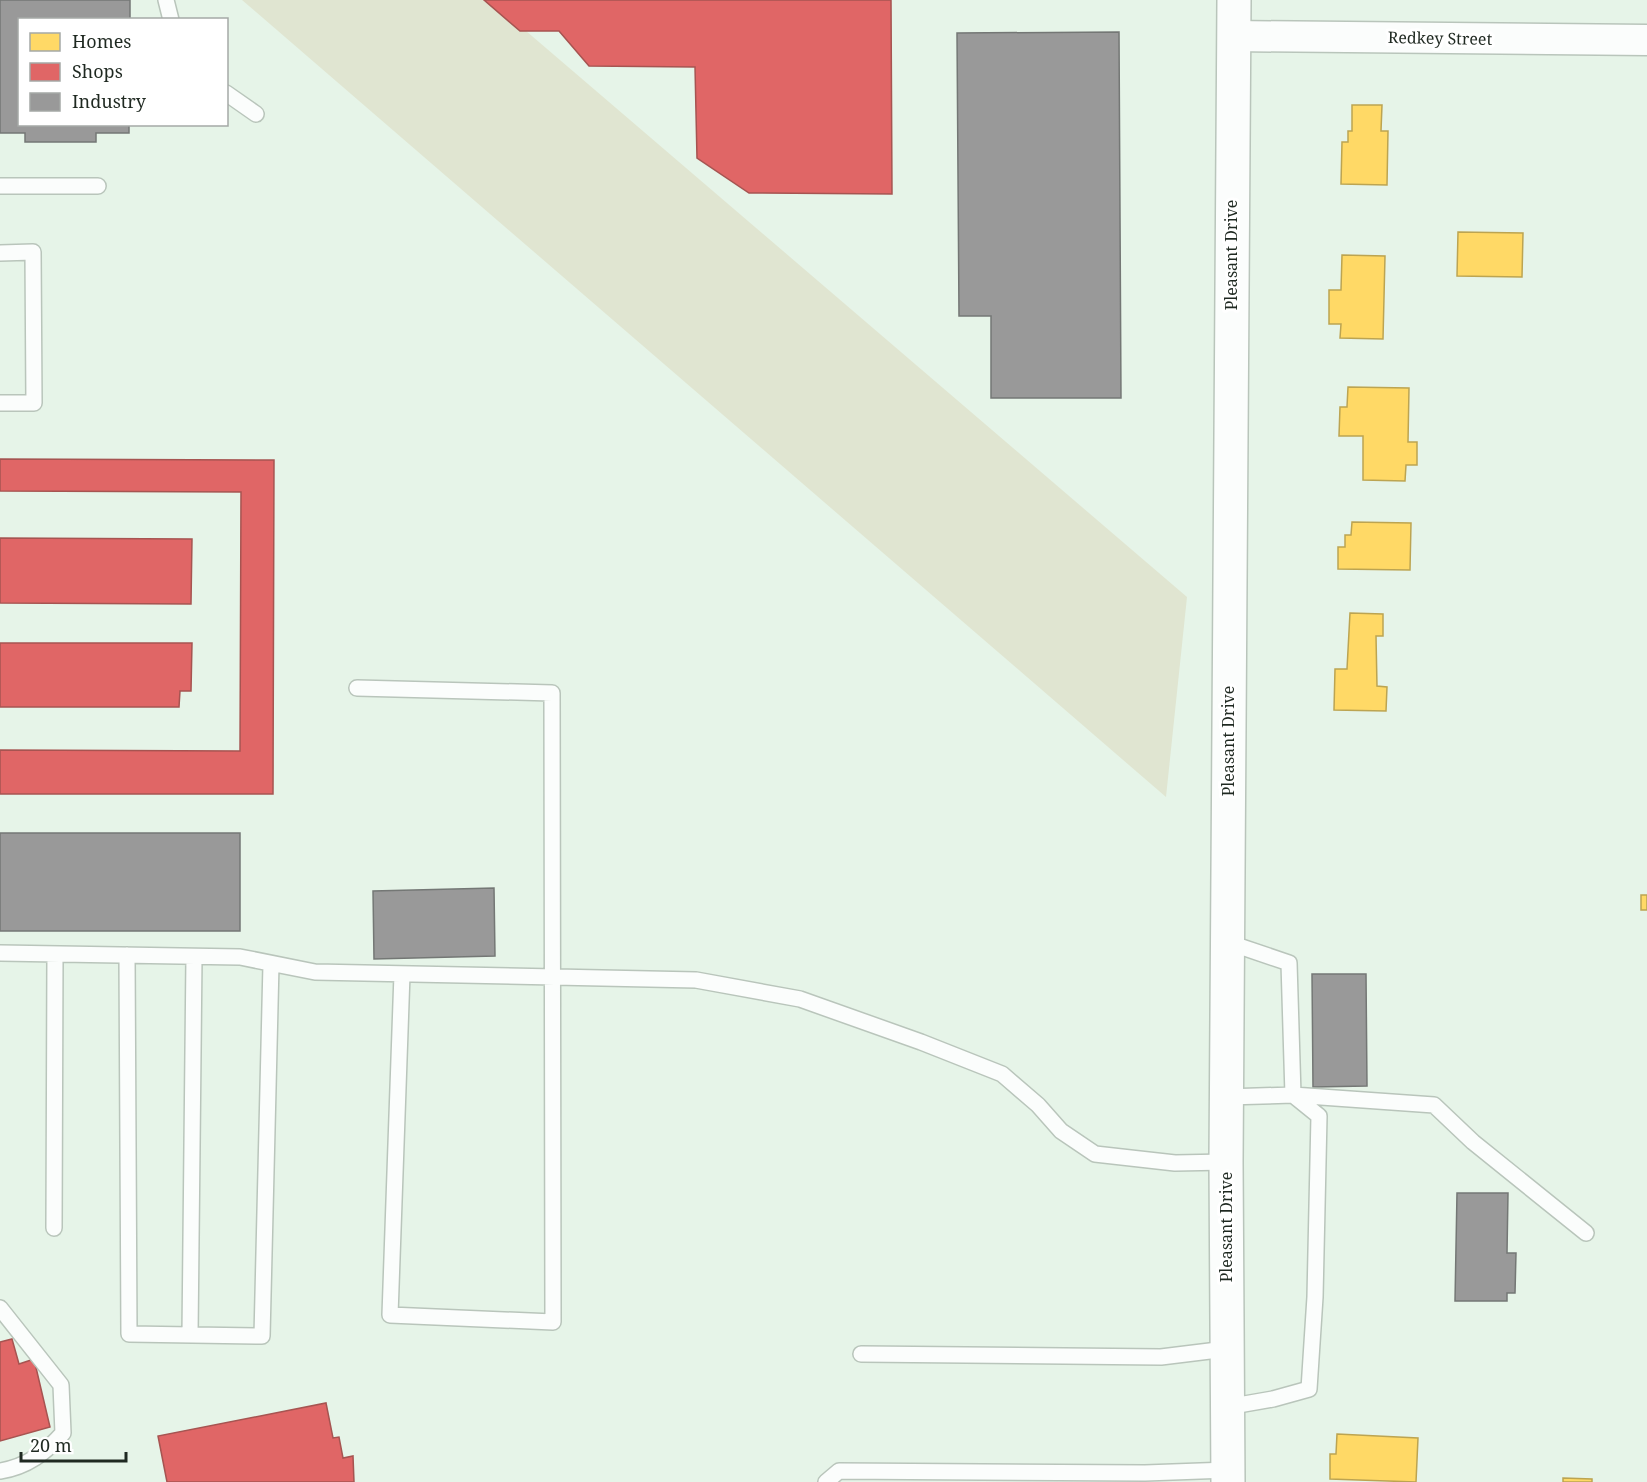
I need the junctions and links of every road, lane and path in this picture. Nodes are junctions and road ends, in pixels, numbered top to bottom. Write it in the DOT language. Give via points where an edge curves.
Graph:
graph roads {
  1 [pos="166,0"];
  2 [pos="1234,0"];
  3 [pos="170,18"];
  4 [pos="1233,36"];
  5 [pos="1647,40"];
  6 [pos="228,94"];
  7 [pos="256,114"];
  8 [pos="0,186"];
  9 [pos="98,186"];
  10 [pos="0,253"];
  11 [pos="0,403"];
  12 [pos="357,688"];
  13 [pos="1227,942"];
  14 [pos="0,953"];
  15 [pos="55,954"];
  16 [pos="127,956"];
  17 [pos="194,957"];
  18 [pos="271,964"];
  19 [pos="402,974"];
  20 [pos="553,977"];
  21 [pos="1293,1095"];
  22 [pos="1226,1097"];
  23 [pos="1226,1162"];
  24 [pos="54,1228"];
  25 [pos="1586,1233"];
  26 [pos="0,1308"];
  27 [pos="190,1335"];
  28 [pos="1226,1350"];
  29 [pos="861,1354"];
  30 [pos="1227,1407"];
  31 [pos="0,1471"];
  32 [pos="1228,1476"];
  33 [pos="1145,1478"];
  34 [pos="826,1482"];
  1 -- 3 [label="lane"];
  2 -- 4 [label="street, Pleasant Drive"];
  4 -- 5 [label="street, Redkey Street"];
  4 -- 13 [label="street, Pleasant Drive"];
  6 -- 7 [label="lane"];
  8 -- 9 [label="lane"];
  10 -- 11 [label="lane" via="33,252 34,403"];
  12 -- 20 [label="lane" via="552,693"];
  13 -- 21 [label="lane" via="1289,963"];
  13 -- 22 [label="street, Pleasant Drive"];
  14 -- 15 [label="lane"];
  15 -- 16 [label="lane"];
  15 -- 24 [label="lane"];
  16 -- 17 [label="lane"];
  16 -- 27 [label="lane" via="129,1334"];
  17 -- 18 [label="lane" via="240,957"];
  17 -- 27 [label="lane"];
  18 -- 19 [label="lane" via="315,972"];
  18 -- 27 [label="lane" via="262,1336"];
  19 -- 20 [label="lane"];
  19 -- 20 [label="lane" via="390,1315 553,1322"];
  20 -- 23 [label="lane" via="696,980 800,999 1002,1074 1061,1131 1095,1154 1175,1163"];
  21 -- 22 [label="lane"];
  21 -- 25 [label="lane" via="1434,1105 1473,1142"];
  21 -- 30 [label="lane" via="1319,1116 1310,1389"];
  22 -- 23 [label="street, Pleasant Drive"];
  23 -- 28 [label="street, Pleasant Drive"];
  26 -- 31 [label="lane" via="61,1385 63,1433 44,1454"];
  28 -- 29 [label="lane" via="1161,1356"];
  28 -- 30 [label="street, Pleasant Drive"];
  30 -- 32 [label="street, Pleasant Drive"];
  32 -- 33 [label="lane"];
  33 -- 34 [label="lane" via="839,1471"];
}
